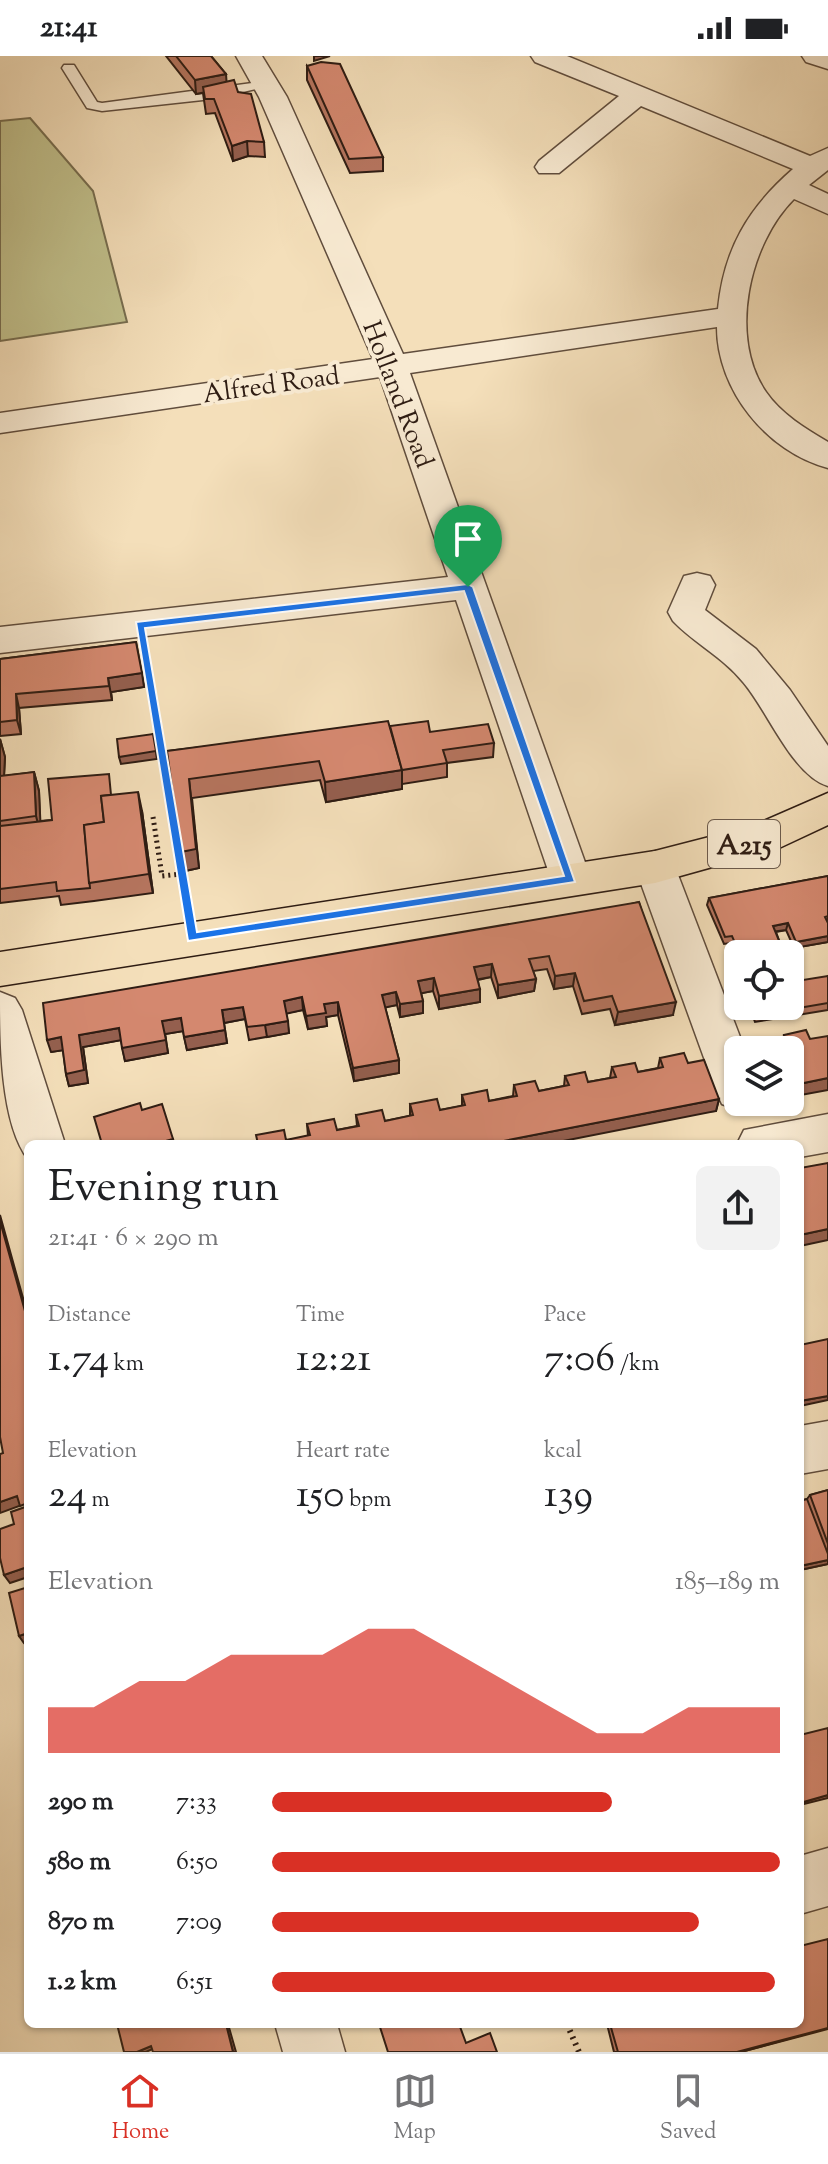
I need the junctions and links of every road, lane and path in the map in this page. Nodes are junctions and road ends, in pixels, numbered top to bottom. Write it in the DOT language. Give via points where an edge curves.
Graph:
graph roads {
  1 [pos="249,56"];
  2 [pos="544,56"];
  3 [pos="815,56"];
  4 [pos="828,61"];
  5 [pos="69,68"];
  6 [pos="267,85"];
  7 [pos="637,95"];
  8 [pos="549,167"];
  9 [pos="811,170"];
  10 [pos="828,205"];
  11 [pos="732,316"];
  12 [pos="392,366"];
  13 [pos="0,423"];
  14 [pos="828,457"];
  15 [pos="697,585"];
  16 [pos="468,587"];
  17 [pos="139,625"];
  18 [pos="0,640"];
  19 [pos="828,772"];
  20 [pos="828,808"];
  21 [pos="153,817"];
  22 [pos="655,867"];
  23 [pos="182,873"];
  24 [pos="571,879"];
  25 [pos="192,938"];
  26 [pos="0,969"];
  27 [pos="2,1012"];
  28 [pos="724,1053"];
  29 [pos="748,1116"];
  30 [pos="828,1133"];
  31 [pos="41,1140"];
  32 [pos="757,1140"];
  33 [pos="784,1140"];
  34 [pos="828,1445"];
  35 [pos="804,1449"];
  36 [pos="828,1877"];
  37 [pos="804,1884"];
  38 [pos="307,2028"];
  39 [pos="569,2028"];
  40 [pos="314,2052"];
  41 [pos="579,2052"];
  1 -- 6 [label="street, Holland Road"];
  2 -- 7 [label="street"];
  3 -- 4 [label="street"];
  5 -- 6 [label="lane" via="92,105 102,107"];
  6 -- 12 [label="street, Holland Road"];
  7 -- 8 [label="street"];
  7 -- 9 [label="street"];
  9 -- 10 [label="street"];
  9 -- 11 [label="street" via="761,218 742,248"];
  11 -- 12 [label="street, Alfred Road"];
  11 -- 14 [label="street" via="735,366 752,397 777,423"];
  12 -- 13 [label="street, Alfred Road"];
  12 -- 16 [label="street, Holland Road"];
  15 -- 19 [label="street" via="686,612 743,658 806,750"];
  16 -- 17 [label="street"];
  16 -- 24 [label="street, Holland Road"];
  17 -- 18 [label="street"];
  17 -- 23 [label="path"];
  20 -- 22 [label="main road, A215" via="763,838"];
  21 -- 23 [label="path" via="162,876"];
  22 -- 24 [label="main road, A215"];
  22 -- 28 [label="street"];
  23 -- 25 [label="path"];
  24 -- 25 [label="main road, A215"];
  25 -- 26 [label="main road, A215"];
  27 -- 31 [label="street"];
  29 -- 32 [label="street"];
  30 -- 33 [label="street"];
  34 -- 35 [label="street"];
  36 -- 37 [label="street"];
  38 -- 40 [label="street"];
  39 -- 41 [label="path"];
}
